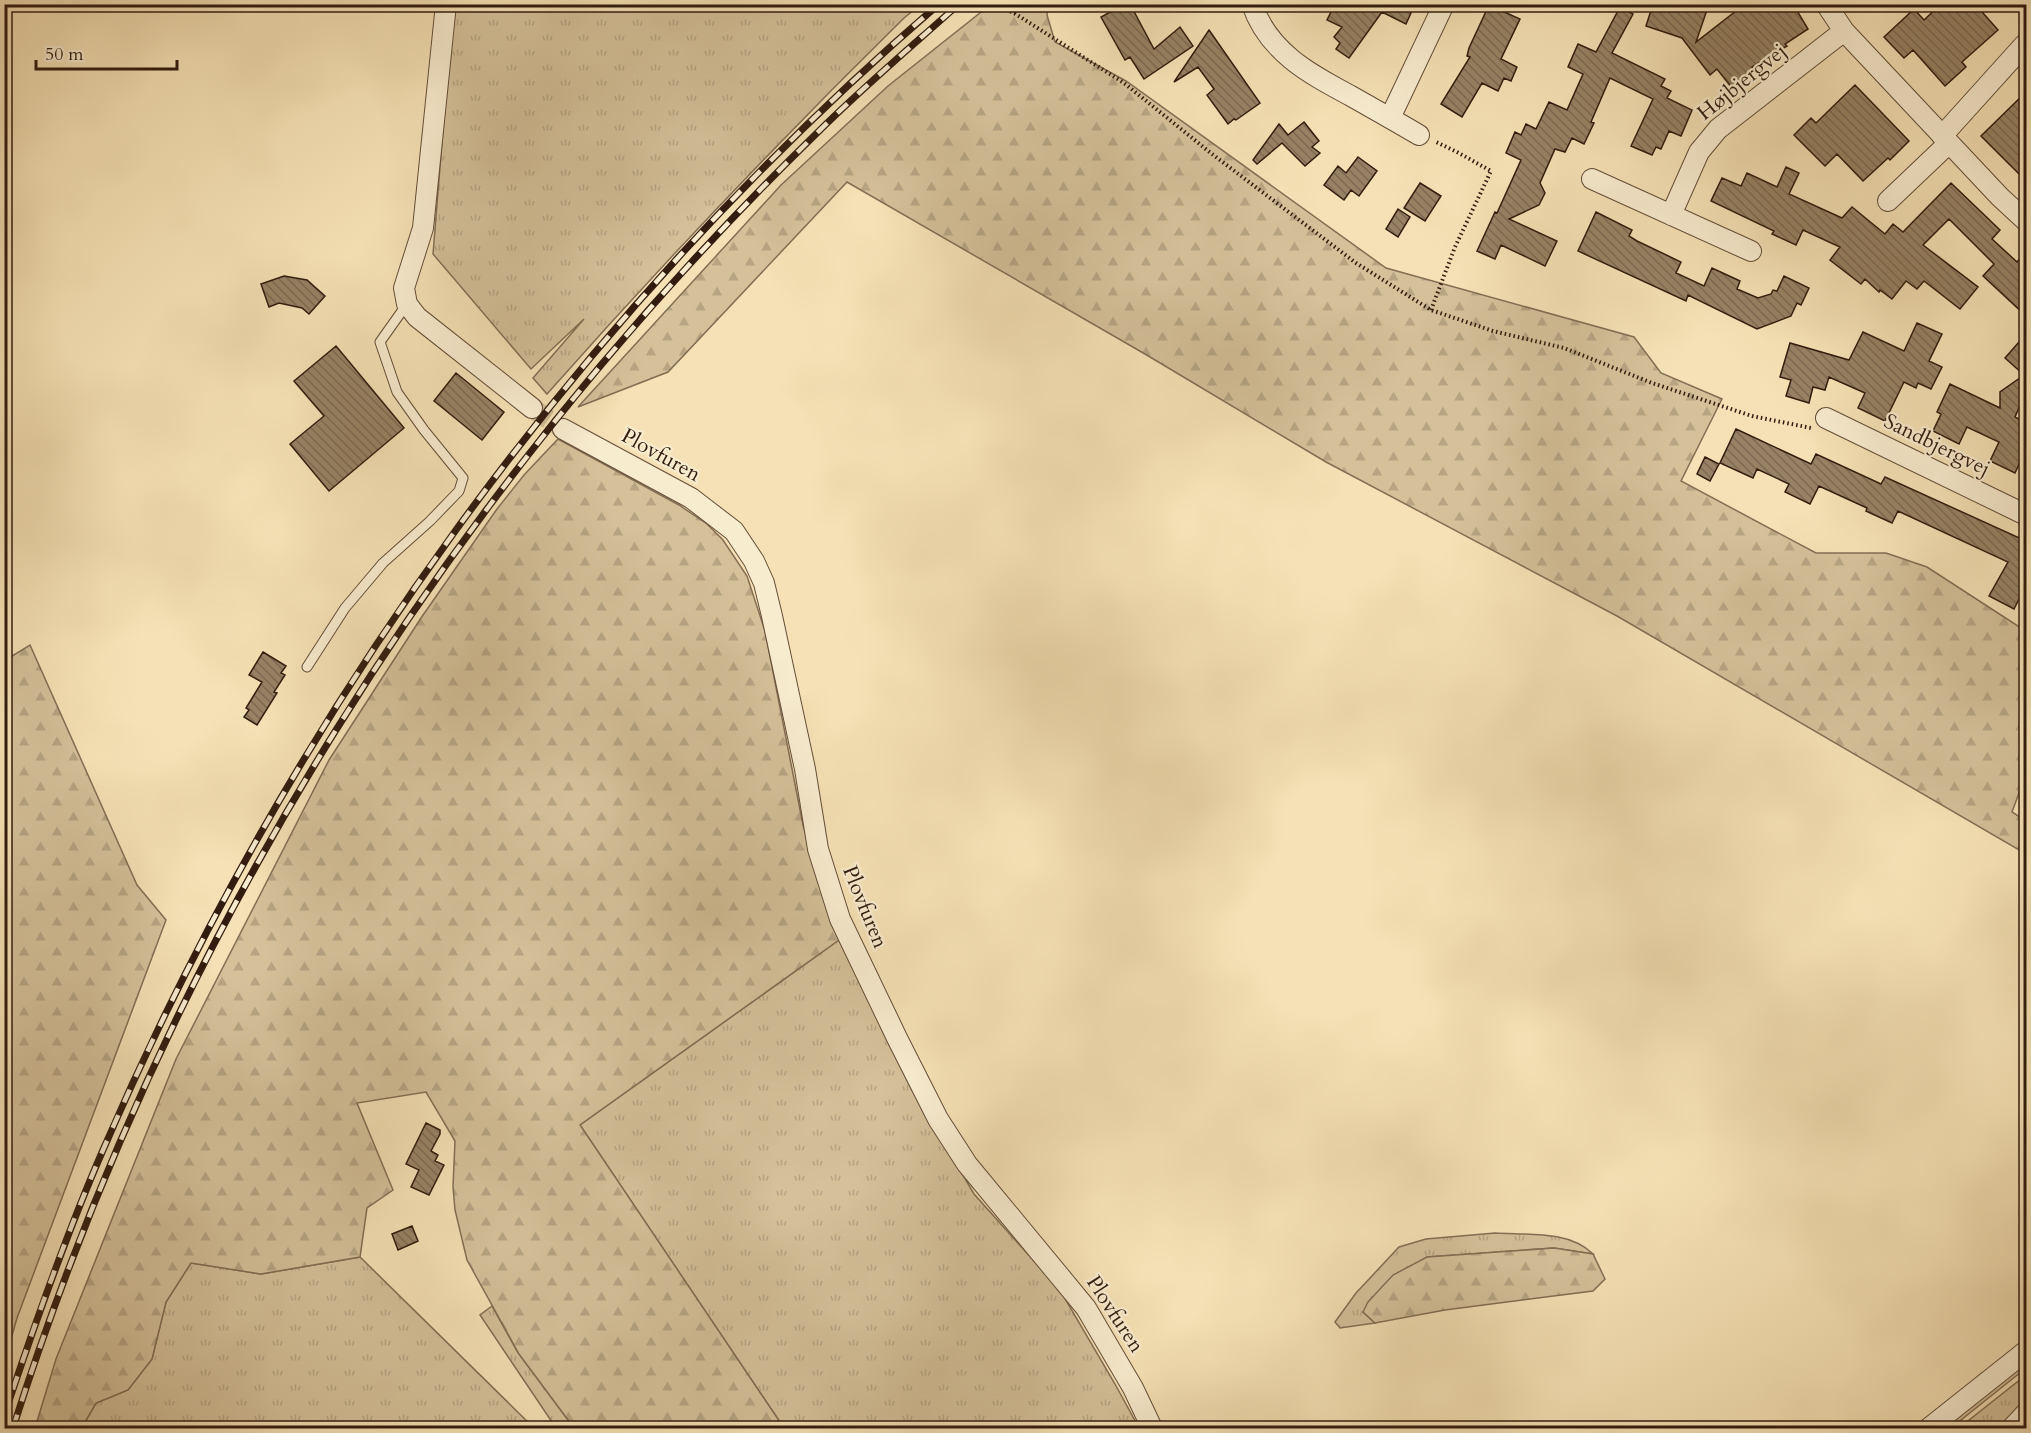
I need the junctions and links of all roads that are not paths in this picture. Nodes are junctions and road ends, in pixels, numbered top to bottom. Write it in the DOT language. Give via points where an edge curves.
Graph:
graph roads {
  1 [pos="446,4"];
  2 [pos="1252,4"];
  3 [pos="1444,4"];
  4 [pos="1826,4"];
  5 [pos="1844,31"];
  6 [pos="2024,45"];
  7 [pos="1390,118"];
  8 [pos="1419,135"];
  9 [pos="1945,140"];
  10 [pos="1592,179"];
  11 [pos="1888,201"];
  12 [pos="1671,215"];
  13 [pos="2026,221"];
  14 [pos="1751,251"];
  15 [pos="407,303"];
  16 [pos="532,408"];
  17 [pos="1826,418"];
  18 [pos="563,429"];
  19 [pos="2026,515"];
  20 [pos="307,667"];
  21 [pos="2026,1351"];
  22 [pos="2026,1413"];
  23 [pos="1152,1428"];
  24 [pos="1929,1428"];
  25 [pos="2012,1428"];
  1 -- 15 [label="street" via="423,228 404,288"];
  2 -- 7 [label="street" via="1267,34 1284,54 1304,70"];
  3 -- 7 [label="street"];
  4 -- 5 [label="street"];
  5 -- 9 [label="street"];
  5 -- 12 [label="street, Højbjergvej" via="1718,129 1699,152"];
  6 -- 9 [label="street"];
  7 -- 8 [label="street"];
  9 -- 11 [label="street"];
  9 -- 13 [label="street"];
  10 -- 12 [label="street"];
  12 -- 14 [label="street"];
  15 -- 16 [label="street" via="417,317"];
  15 -- 20 [label="lane" via="380,342 397,392 463,478 459,491 383,564 345,608"];
  17 -- 19 [label="street, Sandbjergvej"];
  18 -- 23 [label="street, Plovfuren" via="691,498 734,531 754,561 772,616 818,849 840,919 938,1119 967,1164 1086,1308"];
  21 -- 24 [label="street"];
  22 -- 25 [label="street"];
}
